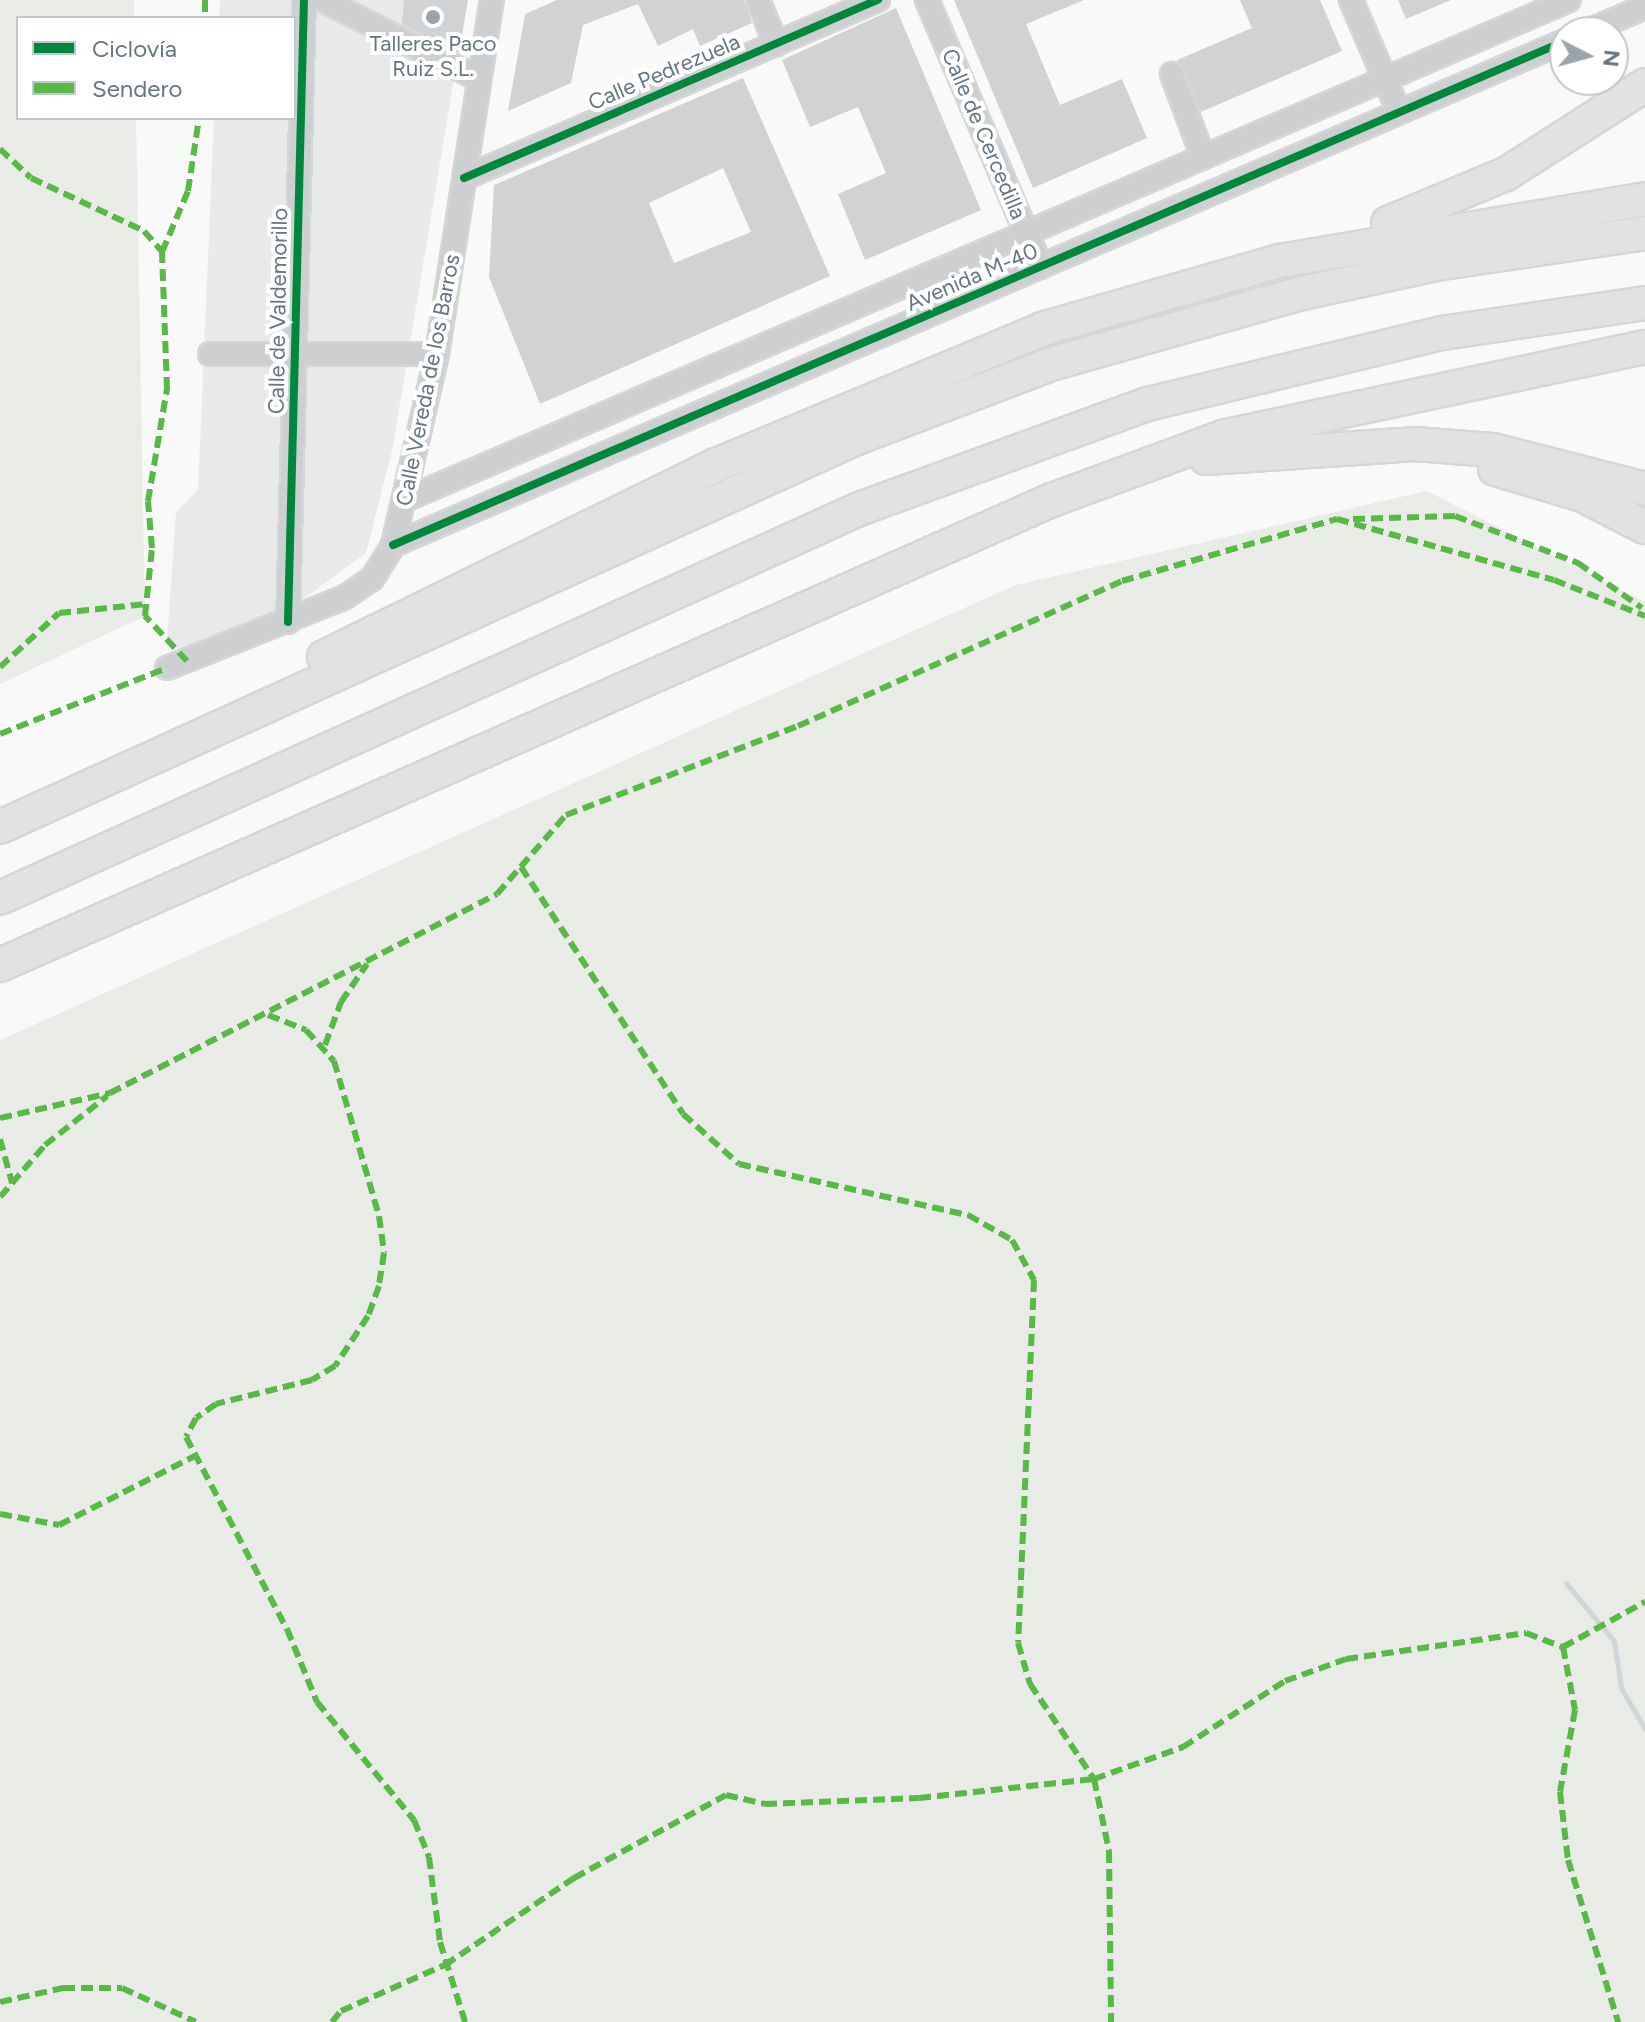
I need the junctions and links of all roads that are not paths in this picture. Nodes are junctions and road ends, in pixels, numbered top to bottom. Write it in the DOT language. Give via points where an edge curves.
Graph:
graph roads {
  1 [pos="304,0"];
  2 [pos="323,0"];
  3 [pos="492,0"];
  4 [pos="758,0"];
  5 [pos="878,0"];
  6 [pos="927,0"];
  7 [pos="1351,0"];
  8 [pos="1569,0"];
  9 [pos="1645,7"];
  10 [pos="1624,16"];
  11 [pos="776,44"];
  12 [pos="1549,48"];
  13 [pos="1172,74"];
  14 [pos="479,79"];
  15 [pos="1385,79"];
  16 [pos="1645,85"];
  17 [pos="1399,112"];
  18 [pos="1203,157"];
  19 [pos="464,178"];
  20 [pos="1645,199"];
  21 [pos="1027,233"];
  22 [pos="1645,233"];
  23 [pos="1279,261"];
  24 [pos="1041,267"];
  25 [pos="885,294"];
  26 [pos="1645,303"];
  27 [pos="900,328"];
  28 [pos="1645,347"];
  29 [pos="295,353"];
  30 [pos="210,354"];
  31 [pos="437,354"];
  32 [pos="1394,448"];
  33 [pos="1159,462"];
  34 [pos="1645,489"];
  35 [pos="409,498"];
  36 [pos="1645,527"];
  37 [pos="393,545"];
  38 [pos="288,622"];
  39 [pos="167,668"];
  40 [pos="89,786"];
  41 [pos="0,827"];
  42 [pos="0,898"];
  43 [pos="0,965"];
  1 -- 29 [label="street, Calle de Valdemorillo"];
  2 -- 14 [label="street"];
  3 -- 14 [label="street, Calle Vereda de los Barros"];
  4 -- 11 [label="street"];
  5 -- 11 [label="street, Calle Pedrezuela"];
  6 -- 21 [label="street, Calle de Cercedilla"];
  7 -- 15 [label="street"];
  8 -- 15 [label="street, Avenida M-40"];
  9 -- 10 [label="street"];
  11 -- 19 [label="street, Calle Pedrezuela"];
  12 -- 17 [label="street, Avenida M-40"];
  13 -- 18 [label="street"];
  14 -- 19 [label="street, Calle Vereda de los Barros"];
  15 -- 17 [label="street"];
  15 -- 18 [label="street, Avenida M-40"];
  16 -- 23 [label="highway" via="1506,174 1424,211"];
  17 -- 24 [label="street, Avenida M-40"];
  18 -- 21 [label="street, Avenida M-40"];
  19 -- 31 [label="street, Calle Vereda de los Barros"];
  20 -- 23 [label="highway"];
  21 -- 24 [label="street, Calle de Cercedilla"];
  21 -- 25 [label="street, Avenida M-40"];
  22 -- 40 [label="highway" via="1406,270 1051,364 854,439"];
  23 -- 40 [label="highway" via="1042,329 829,415 116,755"];
  24 -- 27 [label="street, Avenida M-40"];
  25 -- 27 [label="street" via="879,308"];
  25 -- 35 [label="street, Avenida M-40"];
  26 -- 42 [label="highway" via="1442,333 1134,409 859,509"];
  27 -- 37 [label="street, Avenida M-40"];
  28 -- 33 [label="highway" via="1226,436"];
  29 -- 30 [label="street"];
  29 -- 31 [label="street"];
  29 -- 38 [label="street, Calle de Valdemorillo"];
  31 -- 35 [label="street, Calle Vereda de los Barros"];
  32 -- 33 [label="highway"];
  32 -- 34 [label="highway" via="1493,450"];
  32 -- 36 [label="highway" via="1582,495"];
  33 -- 43 [label="highway" via="1052,500"];
  35 -- 37 [label="street, Calle Vereda de los Barros"];
  37 -- 38 [label="street, Calle Vereda de los Barros" via="372,579"];
  38 -- 39 [label="street, Calle Vereda de los Barros"];
  40 -- 41 [label="highway"];
}
